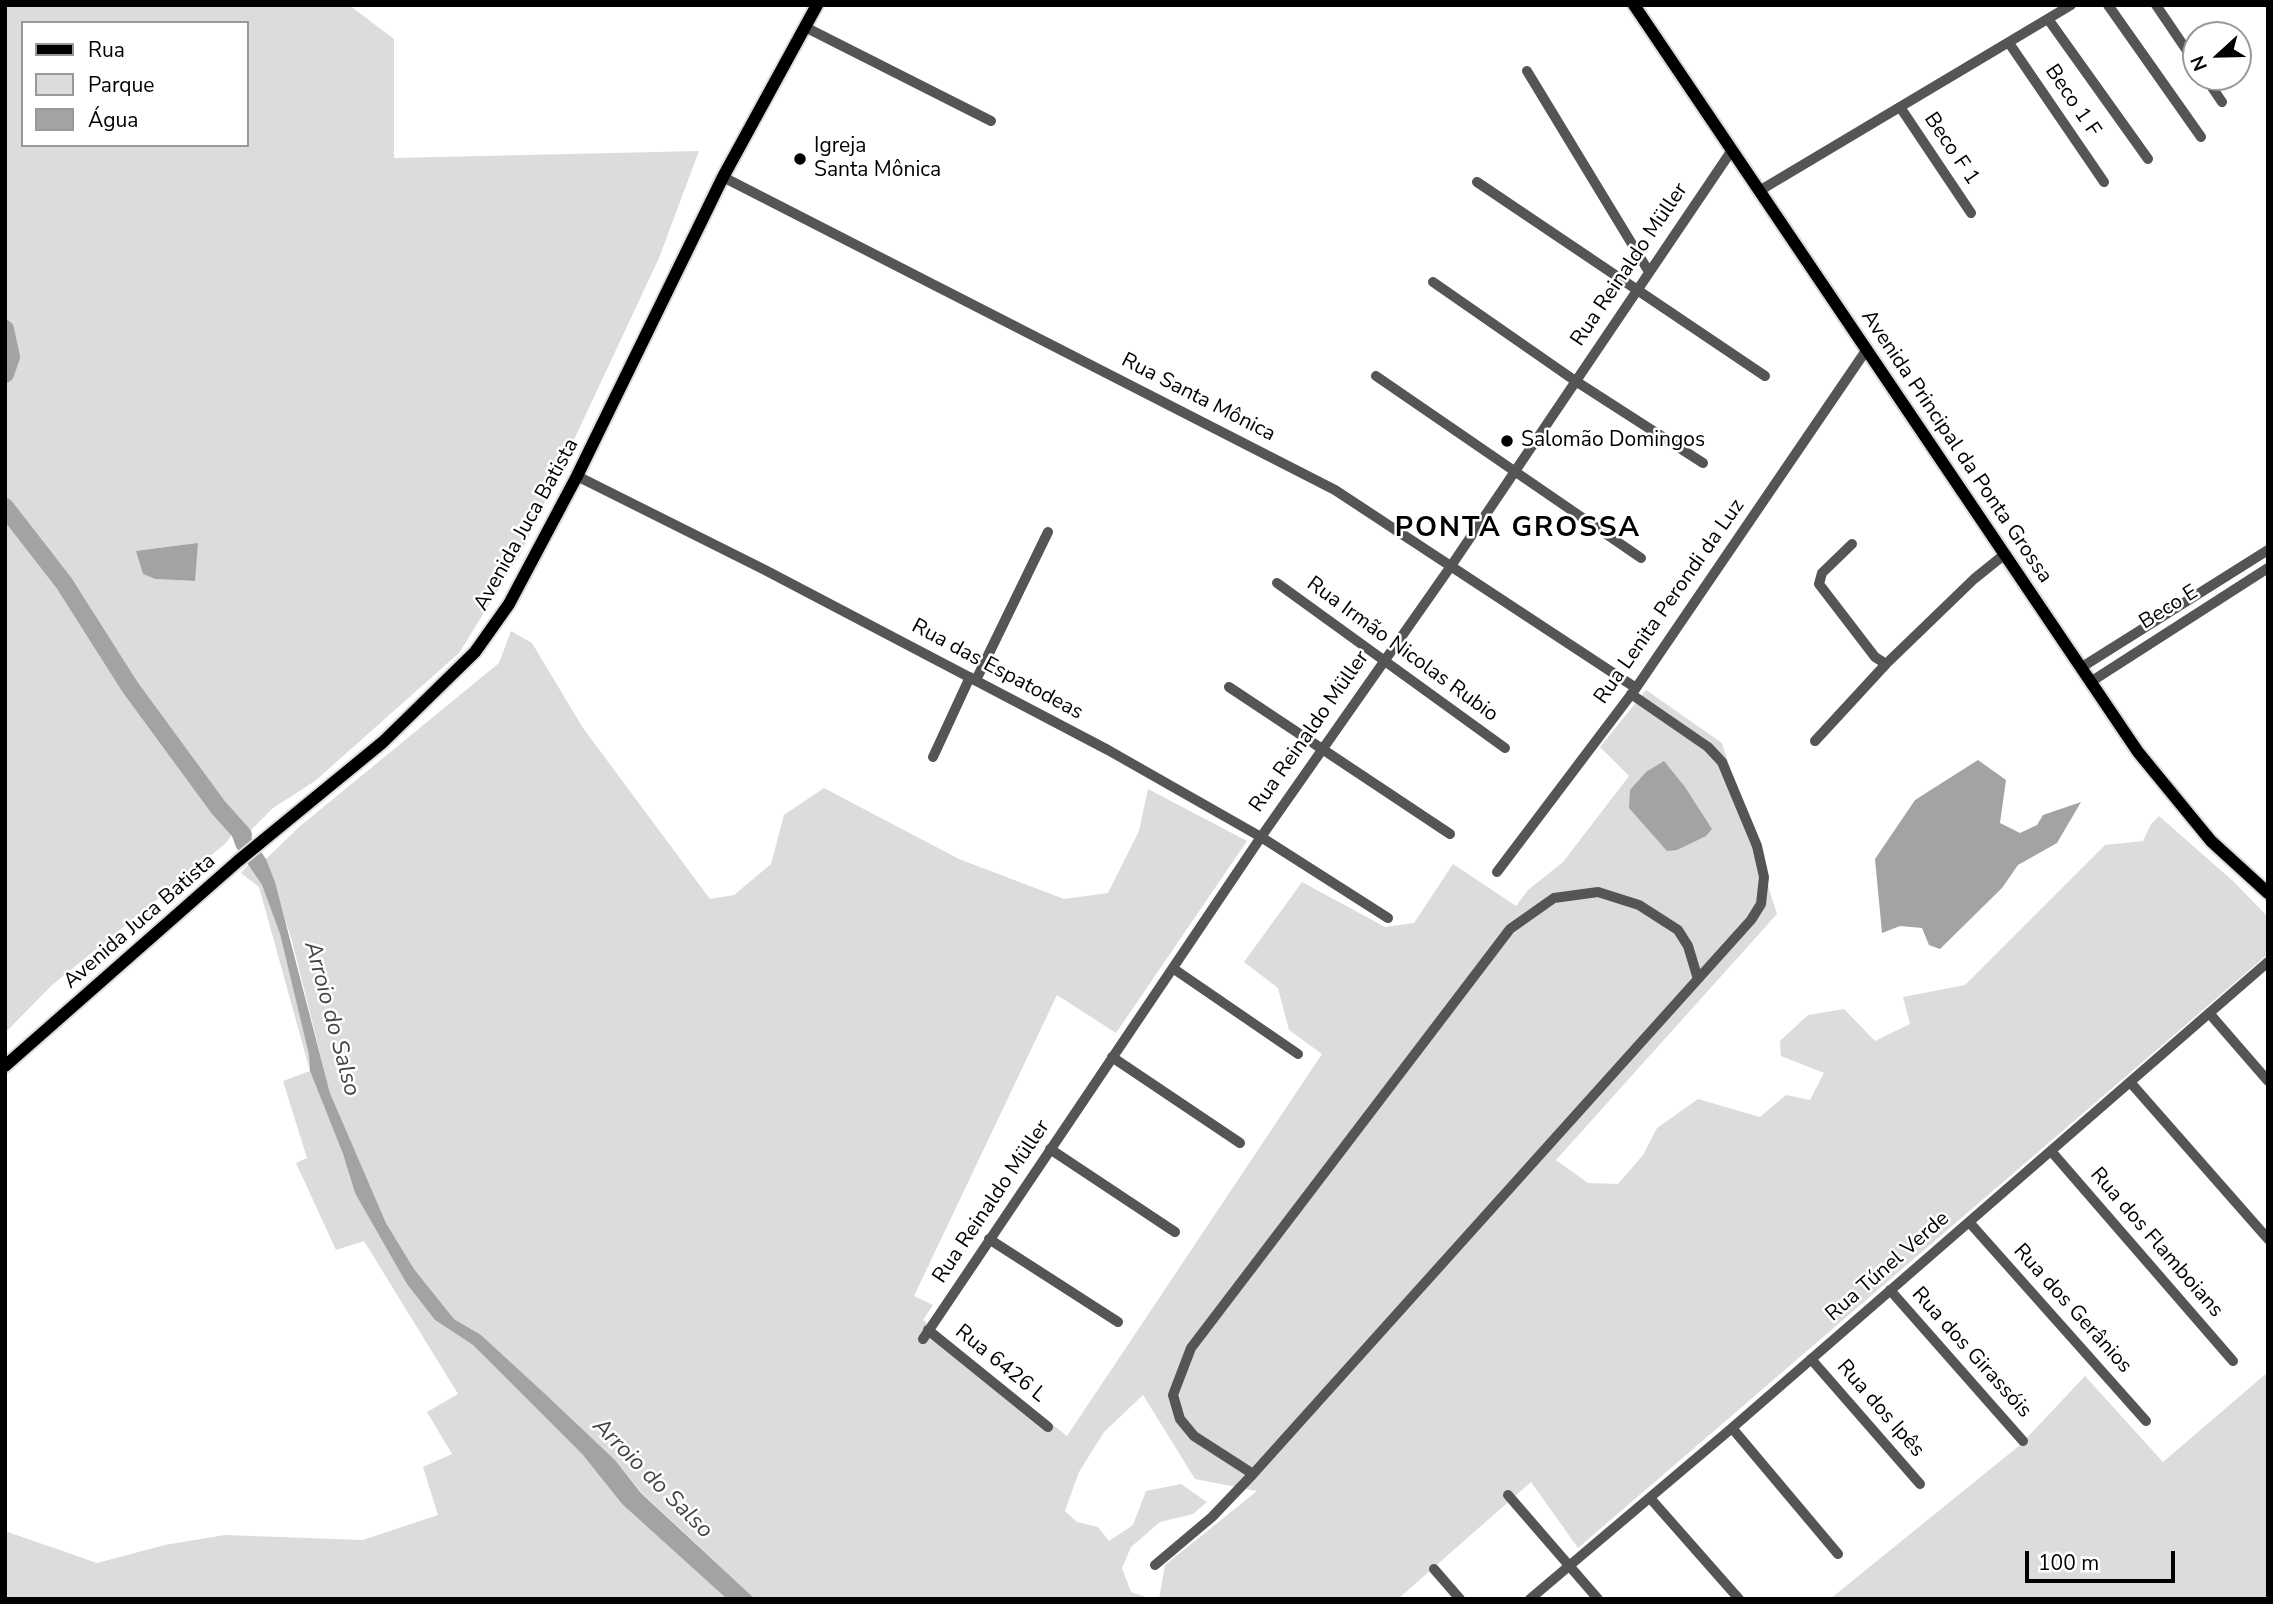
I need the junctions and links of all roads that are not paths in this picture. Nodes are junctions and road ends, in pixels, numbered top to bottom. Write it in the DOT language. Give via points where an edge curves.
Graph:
graph roads {
  1 [pos="817,5"];
  2 [pos="1634,5"];
  3 [pos="2071,5"];
  4 [pos="2108,5"];
  5 [pos="2156,5"];
  6 [pos="2048,19"];
  7 [pos="805,27"];
  8 [pos="2009,43"];
  9 [pos="2182,43"];
  10 [pos="1527,71"];
  11 [pos="2215,91"];
  12 [pos="2222,102"];
  13 [pos="1900,107"];
  14 [pos="991,121"];
  15 [pos="2201,137"];
  16 [pos="1732,150"];
  17 [pos="2148,159"];
  18 [pos="723,177"];
  19 [pos="1477,182"];
  20 [pos="2104,182"];
  21 [pos="1759,191"];
  22 [pos="1971,213"];
  23 [pos="1649,272"];
  24 [pos="1433,282"];
  25 [pos="1637,289"];
  26 [pos="1867,349"];
  27 [pos="1376,376"];
  28 [pos="1765,376"];
  29 [pos="1574,380"];
  30 [pos="1703,463"];
  31 [pos="1515,470"];
  32 [pos="577,476"];
  33 [pos="1048,532"];
  34 [pos="1852,544"];
  35 [pos="2268,550"];
  36 [pos="2005,554"];
  37 [pos="1641,558"];
  38 [pos="1451,566"];
  39 [pos="2268,568"];
  40 [pos="1277,583"];
  41 [pos="1384,661"];
  42 [pos="1886,664"];
  43 [pos="2082,667"];
  44 [pos="973,678"];
  45 [pos="2092,681"];
  46 [pos="1229,687"];
  47 [pos="1633,691"];
  48 [pos="1815,741"];
  49 [pos="1505,748"];
  50 [pos="1322,749"];
  51 [pos="933,757"];
  52 [pos="1450,834"];
  53 [pos="1261,836"];
  54 [pos="1497,872"];
  55 [pos="2268,893"];
  56 [pos="1388,918"];
  57 [pos="2268,962"];
  58 [pos="1174,969"];
  59 [pos="1698,979"];
  60 [pos="2209,1013"];
  61 [pos="1298,1054"];
  62 [pos="1112,1057"];
  63 [pos="5,1066"];
  64 [pos="2268,1081"];
  65 [pos="2130,1082"];
  66 [pos="1240,1143"];
  67 [pos="1050,1149"];
  68 [pos="2051,1151"];
  69 [pos="1969,1223"];
  70 [pos="1175,1232"];
  71 [pos="989,1239"];
  72 [pos="2268,1239"];
  73 [pos="1889,1290"];
  74 [pos="1118,1322"];
  75 [pos="926,1335"];
  76 [pos="1811,1359"];
  77 [pos="2233,1361"];
  78 [pos="2146,1421"];
  79 [pos="1048,1427"];
  80 [pos="1732,1428"];
  81 [pos="2023,1441"];
  82 [pos="1253,1474"];
  83 [pos="1920,1484"];
  84 [pos="1508,1495"];
  85 [pos="1650,1498"];
  86 [pos="1838,1554"];
  87 [pos="1154,1565"];
  88 [pos="1570,1566"];
  89 [pos="1434,1569"];
  90 [pos="1460,1599"];
  91 [pos="1530,1599"];
  92 [pos="1598,1599"];
  93 [pos="1739,1599"];
  1 -- 7 [label="main road, Avenida Juca Batista"];
  2 -- 16 [label="main road, Avenida Principal da Ponta Grossa"];
  3 -- 6 [label="street"];
  4 -- 15 [label="street"];
  5 -- 9 [label="street"];
  6 -- 8 [label="street"];
  6 -- 17 [label="street"];
  7 -- 14 [label="street"];
  7 -- 18 [label="main road, Avenida Juca Batista"];
  8 -- 13 [label="street"];
  8 -- 20 [label="street, Beco 1 F"];
  10 -- 23 [label="street"];
  11 -- 12 [label="street"];
  13 -- 21 [label="street"];
  13 -- 22 [label="street, Beco F 1"];
  16 -- 21 [label="main road, Avenida Principal da Ponta Grossa"];
  16 -- 23 [label="street, Rua Reinaldo Müller"];
  18 -- 32 [label="main road, Avenida Juca Batista"];
  18 -- 38 [label="street, Rua Santa Mônica" via="1335,490"];
  19 -- 25 [label="street"];
  21 -- 26 [label="main road, Avenida Principal da Ponta Grossa"];
  23 -- 25 [label="street, Rua Reinaldo Müller"];
  24 -- 29 [label="street"];
  25 -- 28 [label="street"];
  25 -- 29 [label="street, Rua Reinaldo Müller"];
  26 -- 36 [label="main road, Avenida Principal da Ponta Grossa"];
  26 -- 47 [label="street, Rua Lenita Perondi da Luz"];
  27 -- 31 [label="street"];
  29 -- 30 [label="street"];
  29 -- 31 [label="street, Rua Reinaldo Müller"];
  31 -- 37 [label="street"];
  31 -- 38 [label="street, Rua Reinaldo Müller"];
  32 -- 44 [label="street, Rua das Espatodeas"];
  32 -- 63 [label="main road, Avenida Juca Batista" via="509,604 475,652 383,742 238,861"];
  33 -- 44 [label="street"];
  34 -- 42 [label="street" via="1822,573 1819,584 1875,657"];
  35 -- 43 [label="street"];
  36 -- 42 [label="street"];
  36 -- 43 [label="main road, Avenida Principal da Ponta Grossa"];
  38 -- 41 [label="street, Rua Reinaldo Müller"];
  38 -- 47 [label="street, Rua Santa Mônica"];
  39 -- 45 [label="street, Beco E"];
  40 -- 41 [label="street, Rua Irmão Nicolas Rubio"];
  41 -- 49 [label="street, Rua Irmão Nicolas Rubio"];
  41 -- 50 [label="street, Rua Reinaldo Müller"];
  42 -- 48 [label="street"];
  43 -- 45 [label="main road, Avenida Principal da Ponta Grossa"];
  44 -- 51 [label="street"];
  44 -- 53 [label="street, Rua das Espatodeas"];
  45 -- 55 [label="main road, Avenida Principal da Ponta Grossa" via="2138,752 2211,841"];
  46 -- 50 [label="street"];
  47 -- 54 [label="street, Rua Lenita Perondi da Luz"];
  47 -- 59 [label="street, Rua Santa Mônica" via="1722,762 1757,846 1764,877 1761,904 1751,920"];
  50 -- 52 [label="street"];
  50 -- 53 [label="street, Rua Reinaldo Müller"];
  53 -- 56 [label="street, Rua das Espatodeas"];
  53 -- 58 [label="street, Rua Reinaldo Müller"];
  57 -- 60 [label="street, Rua Túnel Verde"];
  58 -- 61 [label="street"];
  58 -- 62 [label="street, Rua Reinaldo Müller"];
  59 -- 82 [label="street, Rua Santa Mônica"];
  59 -- 82 [label="street" via="1678,930 1639,905 1598,892 1554,898 1510,929 1191,1348 1173,1395 1180,1419 1194,1436"];
  60 -- 64 [label="street"];
  60 -- 65 [label="street, Rua Túnel Verde"];
  62 -- 66 [label="street"];
  62 -- 67 [label="street, Rua Reinaldo Müller"];
  65 -- 68 [label="street, Rua Túnel Verde"];
  65 -- 72 [label="street"];
  67 -- 70 [label="street"];
  67 -- 71 [label="street, Rua Reinaldo Müller"];
  68 -- 69 [label="street, Rua Túnel Verde"];
  68 -- 77 [label="street, Rua dos Flamboians"];
  69 -- 73 [label="street, Rua Túnel Verde"];
  69 -- 78 [label="street, Rua dos Gerânios"];
  71 -- 74 [label="street"];
  71 -- 75 [label="street, Rua Reinaldo Müller"];
  73 -- 76 [label="street, Rua Túnel Verde"];
  73 -- 81 [label="street, Rua dos Girassóis"];
  75 -- 79 [label="street, Rua 6426 L"];
  76 -- 80 [label="street, Rua Túnel Verde"];
  76 -- 83 [label="street, Rua dos Ipês"];
  80 -- 85 [label="street, Rua Túnel Verde"];
  80 -- 86 [label="street"];
  82 -- 87 [label="street, Rua Santa Mônica" via="1212,1517"];
  84 -- 88 [label="street"];
  85 -- 88 [label="street, Rua Túnel Verde"];
  85 -- 93 [label="street"];
  88 -- 91 [label="street, Rua Túnel Verde"];
  88 -- 92 [label="street"];
  89 -- 90 [label="street"];
}
